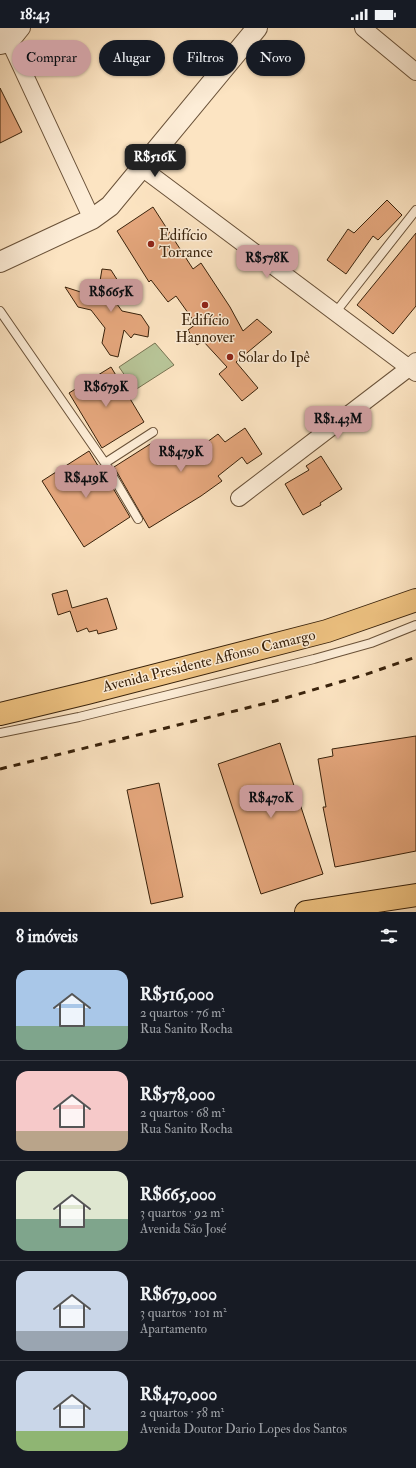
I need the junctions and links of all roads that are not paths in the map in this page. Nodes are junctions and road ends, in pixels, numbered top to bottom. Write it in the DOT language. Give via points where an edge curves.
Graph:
graph roads {
  1 [pos="3,28"];
  2 [pos="22,28"];
  3 [pos="256,28"];
  4 [pos="363,28"];
  5 [pos="5,45"];
  6 [pos="416,72"];
  7 [pos="142,168"];
  8 [pos="416,210"];
  9 [pos="92,219"];
  10 [pos="0,262"];
  11 [pos="0,311"];
  12 [pos="335,313"];
  13 [pos="414,367"];
  14 [pos="153,432"];
  15 [pos="105,463"];
  16 [pos="239,498"];
  17 [pos="138,519"];
  18 [pos="416,600"];
  19 [pos="416,625"];
  20 [pos="0,714"];
  21 [pos="0,733"];
  22 [pos="416,895"];
  23 [pos="306,912"];
  1 -- 5 [label="street"];
  2 -- 5 [label="street"];
  3 -- 7 [label="street"];
  4 -- 6 [label="street"];
  5 -- 9 [label="street"];
  7 -- 9 [label="street" via="110,206"];
  7 -- 12 [label="street"];
  8 -- 12 [label="lane"];
  9 -- 10 [label="street"];
  11 -- 15 [label="lane"];
  12 -- 13 [label="street"];
  13 -- 16 [label="street"];
  14 -- 15 [label="lane"];
  15 -- 17 [label="lane"];
  18 -- 20 [label="main road, Avenida Presidente Affonso Camargo" via="305,637"];
  19 -- 21 [label="lane" via="371,643 314,660"];
  22 -- 23 [label="main road"];
}
